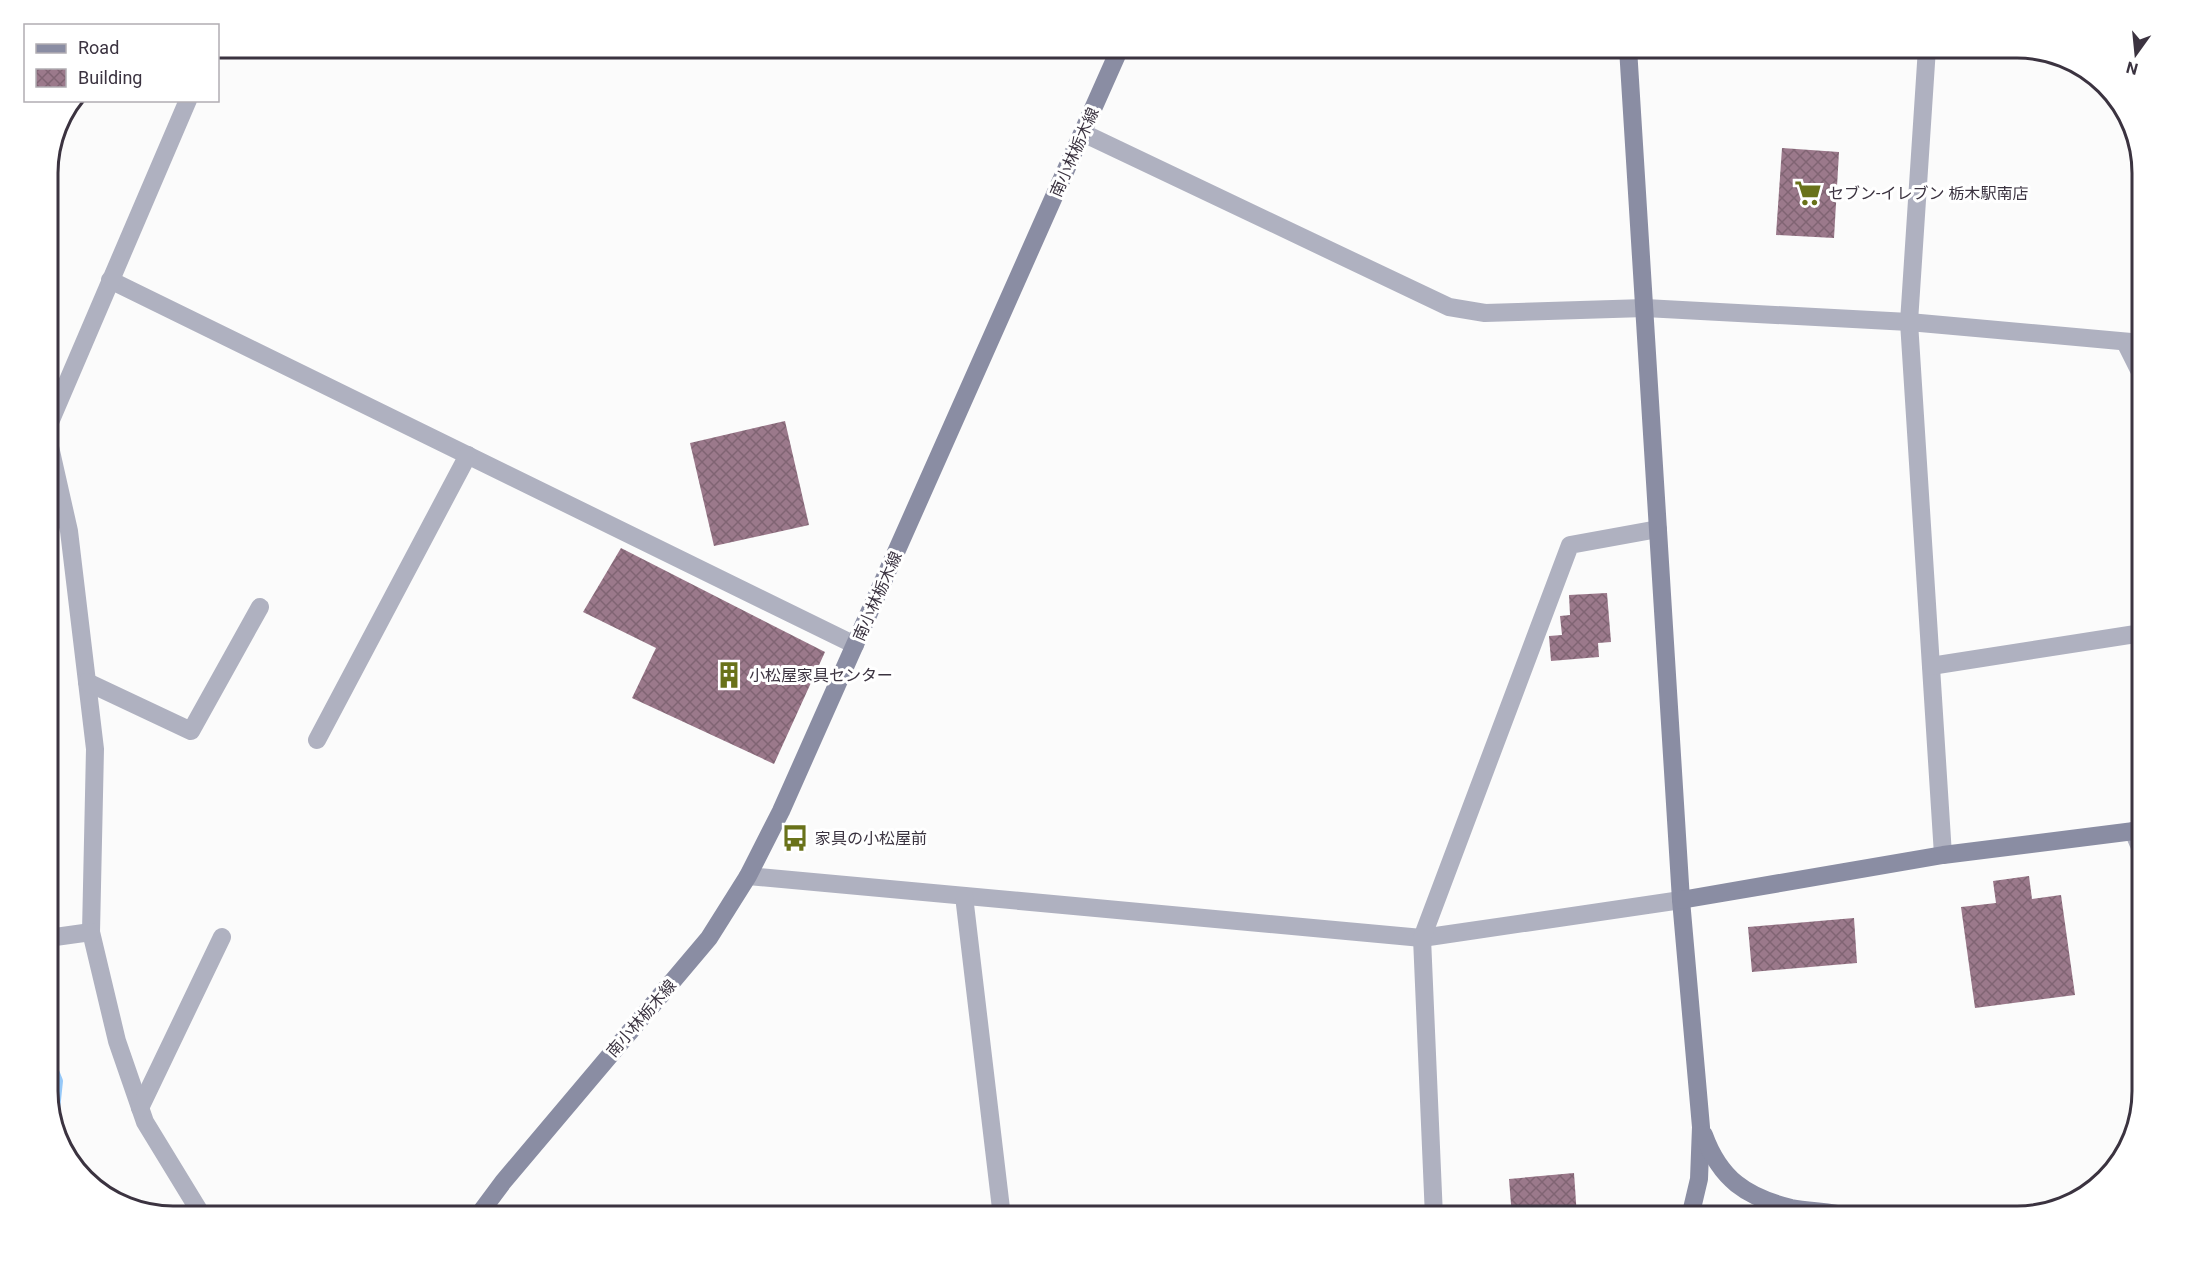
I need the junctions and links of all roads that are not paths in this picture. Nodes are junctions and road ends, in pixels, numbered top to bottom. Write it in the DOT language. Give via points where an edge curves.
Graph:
graph roads {
  1 [pos="1115,58"];
  2 [pos="1629,58"];
  3 [pos="1926,58"];
  4 [pos="187,102"];
  5 [pos="1083,133"];
  6 [pos="110,280"];
  7 [pos="1645,308"];
  8 [pos="1909,322"];
  9 [pos="2131,343"];
  10 [pos="59,401"];
  11 [pos="468,455"];
  12 [pos="59,487"];
  13 [pos="1658,529"];
  14 [pos="260,607"];
  15 [pos="2132,635"];
  16 [pos="855,645"];
  17 [pos="1931,666"];
  18 [pos="87,682"];
  19 [pos="317,740"];
  20 [pos="2132,832"];
  21 [pos="1943,855"];
  22 [pos="748,876"];
  23 [pos="964,896"];
  24 [pos="1681,900"];
  25 [pos="91,932"];
  26 [pos="59,936"];
  27 [pos="222,937"];
  28 [pos="1422,938"];
  29 [pos="140,1108"];
  30 [pos="1701,1127"];
  31 [pos="196,1206"];
  32 [pos="485,1206"];
  33 [pos="1001,1206"];
  34 [pos="1434,1206"];
  35 [pos="1693,1206"];
  36 [pos="1777,1206"];
  1 -- 5 [label="street, 南小林栃木線"];
  2 -- 7 [label="street"];
  3 -- 8 [label="street"];
  4 -- 6 [label="street"];
  5 -- 7 [label="street" via="1449,307 1485,313"];
  5 -- 16 [label="street, 南小林栃木線"];
  6 -- 10 [label="street"];
  6 -- 11 [label="street"];
  7 -- 8 [label="street"];
  7 -- 13 [label="street"];
  8 -- 9 [label="street"];
  8 -- 17 [label="street"];
  11 -- 16 [label="street"];
  11 -- 19 [label="street"];
  12 -- 18 [label="street" via="69,531"];
  13 -- 24 [label="street"];
  13 -- 28 [label="street" via="1570,545"];
  14 -- 18 [label="street" via="191,731"];
  15 -- 17 [label="street"];
  16 -- 22 [label="street, 南小林栃木線"];
  17 -- 21 [label="street"];
  18 -- 25 [label="street" via="95,749"];
  20 -- 21 [label="street"];
  21 -- 24 [label="street"];
  22 -- 23 [label="street"];
  22 -- 32 [label="street, 南小林栃木線" via="709,938"];
  23 -- 28 [label="street"];
  23 -- 33 [label="street"];
  24 -- 28 [label="street"];
  24 -- 30 [label="street"];
  25 -- 26 [label="street"];
  25 -- 29 [label="street" via="117,1041"];
  27 -- 29 [label="street"];
  28 -- 34 [label="street"];
  29 -- 31 [label="street"];
  30 -- 35 [label="street" via="1699,1179"];
  30 -- 36 [label="street" via="1710,1152 1730,1180 1750,1195"];
}
